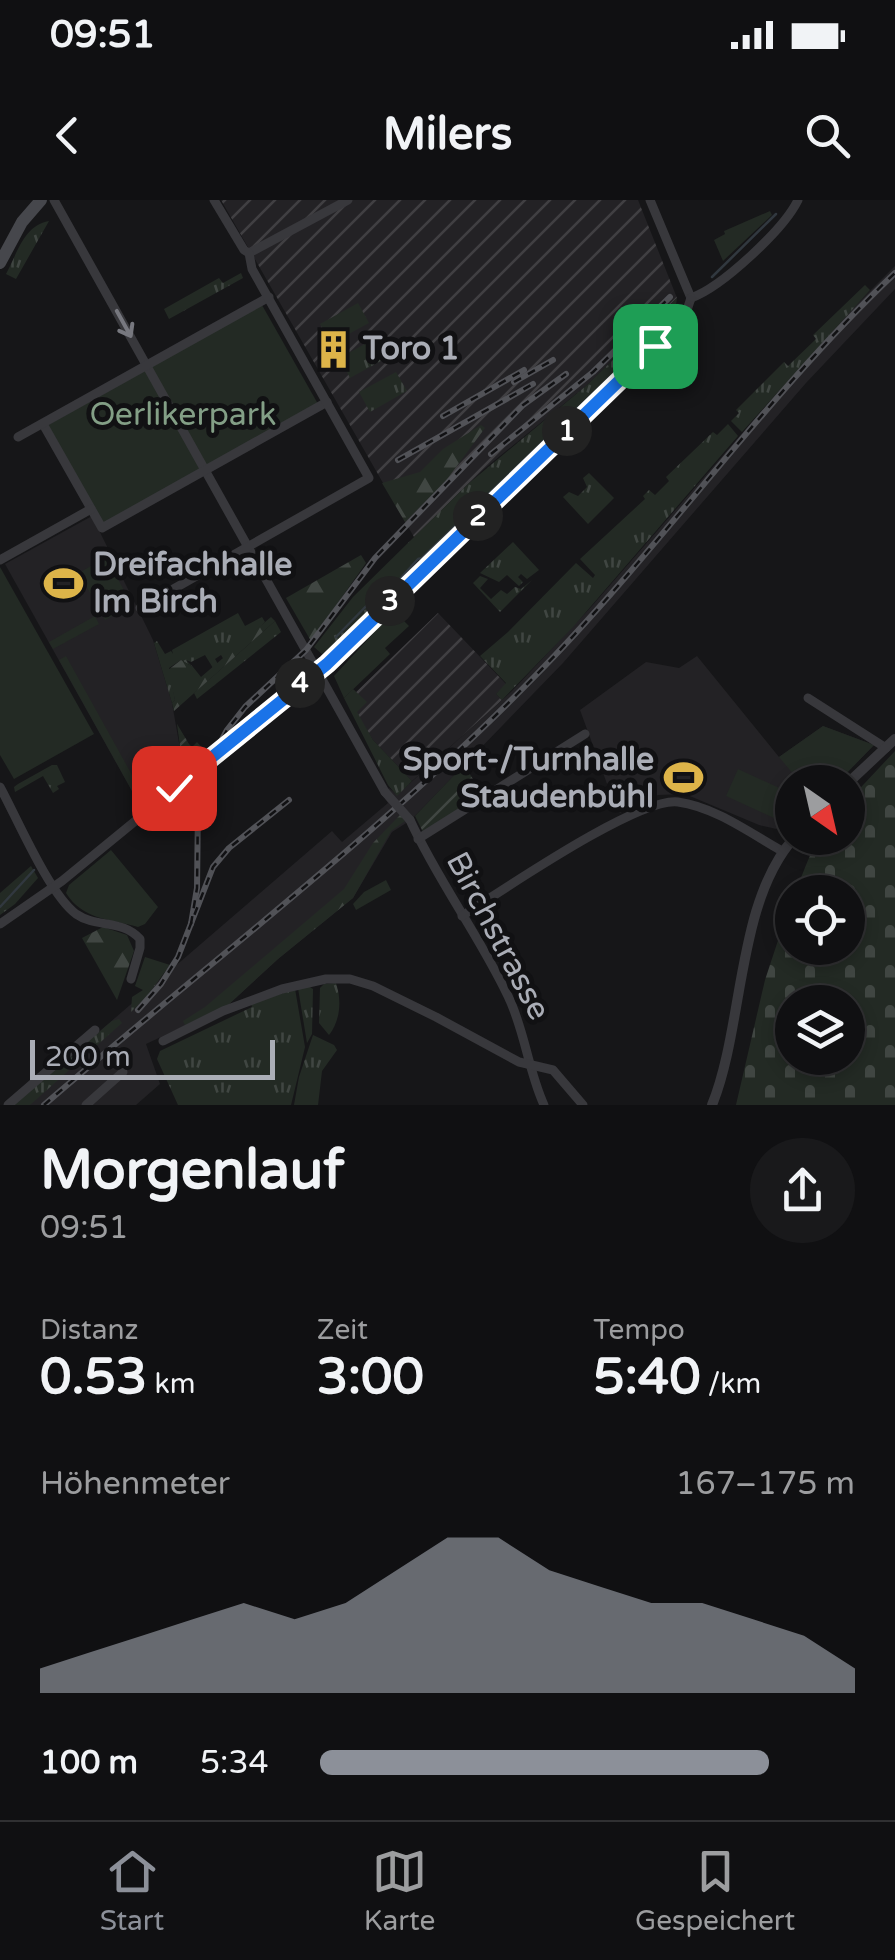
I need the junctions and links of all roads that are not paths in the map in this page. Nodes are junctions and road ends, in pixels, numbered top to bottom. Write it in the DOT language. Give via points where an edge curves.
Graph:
graph roads {
  1 [pos="40,200"];
  2 [pos="54,200"];
  3 [pos="214,200"];
  4 [pos="348,200"];
  5 [pos="650,200"];
  6 [pos="798,200"];
  7 [pos="249,253"];
  8 [pos="0,263"];
  9 [pos="269,298"];
  10 [pos="691,298"];
  11 [pos="147,366"];
  12 [pos="327,402"];
  13 [pos="42,424"];
  14 [pos="18,437"];
  15 [pos="205,470"];
  16 [pos="91,509"];
  17 [pos="248,546"];
  18 [pos="0,560"];
  19 [pos="140,608"];
  20 [pos="317,670"];
  21 [pos="808,698"];
  22 [pos="585,734"];
  23 [pos="890,743"];
  24 [pos="865,767"];
  25 [pos="0,787"];
  26 [pos="418,839"];
  27 [pos="775,847"];
  28 [pos="780,855"];
  29 [pos="54,886"];
  30 [pos="462,916"];
  31 [pos="0,924"];
  32 [pos="131,979"];
  33 [pos="94,1030"];
  34 [pos="164,1041"];
  35 [pos="532,1067"];
  36 [pos="123,1072"];
  37 [pos="8,1105"];
  38 [pos="86,1105"];
  39 [pos="544,1105"];
  40 [pos="583,1105"];
  41 [pos="712,1105"];
  1 -- 8 [label="main road"];
  2 -- 11 [label="street, Birchstrasse, one-way"];
  3 -- 7 [label="street"];
  4 -- 7 [label="street"];
  5 -- 10 [label="street"];
  6 -- 10 [label="street" via="717,286"];
  7 -- 9 [label="street"];
  9 -- 11 [label="street"];
  9 -- 12 [label="street"];
  10 -- 20 [label="street" via="675,326"];
  11 -- 13 [label="street"];
  11 -- 15 [label="street, Birchstrasse"];
  12 -- 15 [label="street"];
  12 -- 17 [label="street" via="369,478"];
  13 -- 14 [label="street"];
  13 -- 16 [label="street"];
  15 -- 16 [label="street" via="102,528"];
  15 -- 17 [label="street, Birchstrasse"];
  16 -- 18 [label="street"];
  17 -- 19 [label="street"];
  17 -- 20 [label="street, Birchstrasse"];
  20 -- 26 [label="street, Birchstrasse, bridge"];
  20 -- 29 [label="street"];
  21 -- 23 [label="street"];
  22 -- 26 [label="street"];
  23 -- 24 [label="street"];
  25 -- 29 [label="street"];
  26 -- 30 [label="street, Birchstrasse"];
  27 -- 30 [label="street" via="728,820 674,801 584,841"];
  28 -- 41 [label="street" via="744,960"];
  29 -- 31 [label="street"];
  29 -- 32 [label="street" via="82,917 137,935"];
  30 -- 35 [label="street, Birchstrasse" via="508,996"];
  33 -- 37 [label="street"];
  34 -- 35 [label="street" via="265,994 341,978 373,986"];
  35 -- 39 [label="street"];
  35 -- 40 [label="street, Birchstrasse" via="557,1072"];
  36 -- 38 [label="street"];
}
